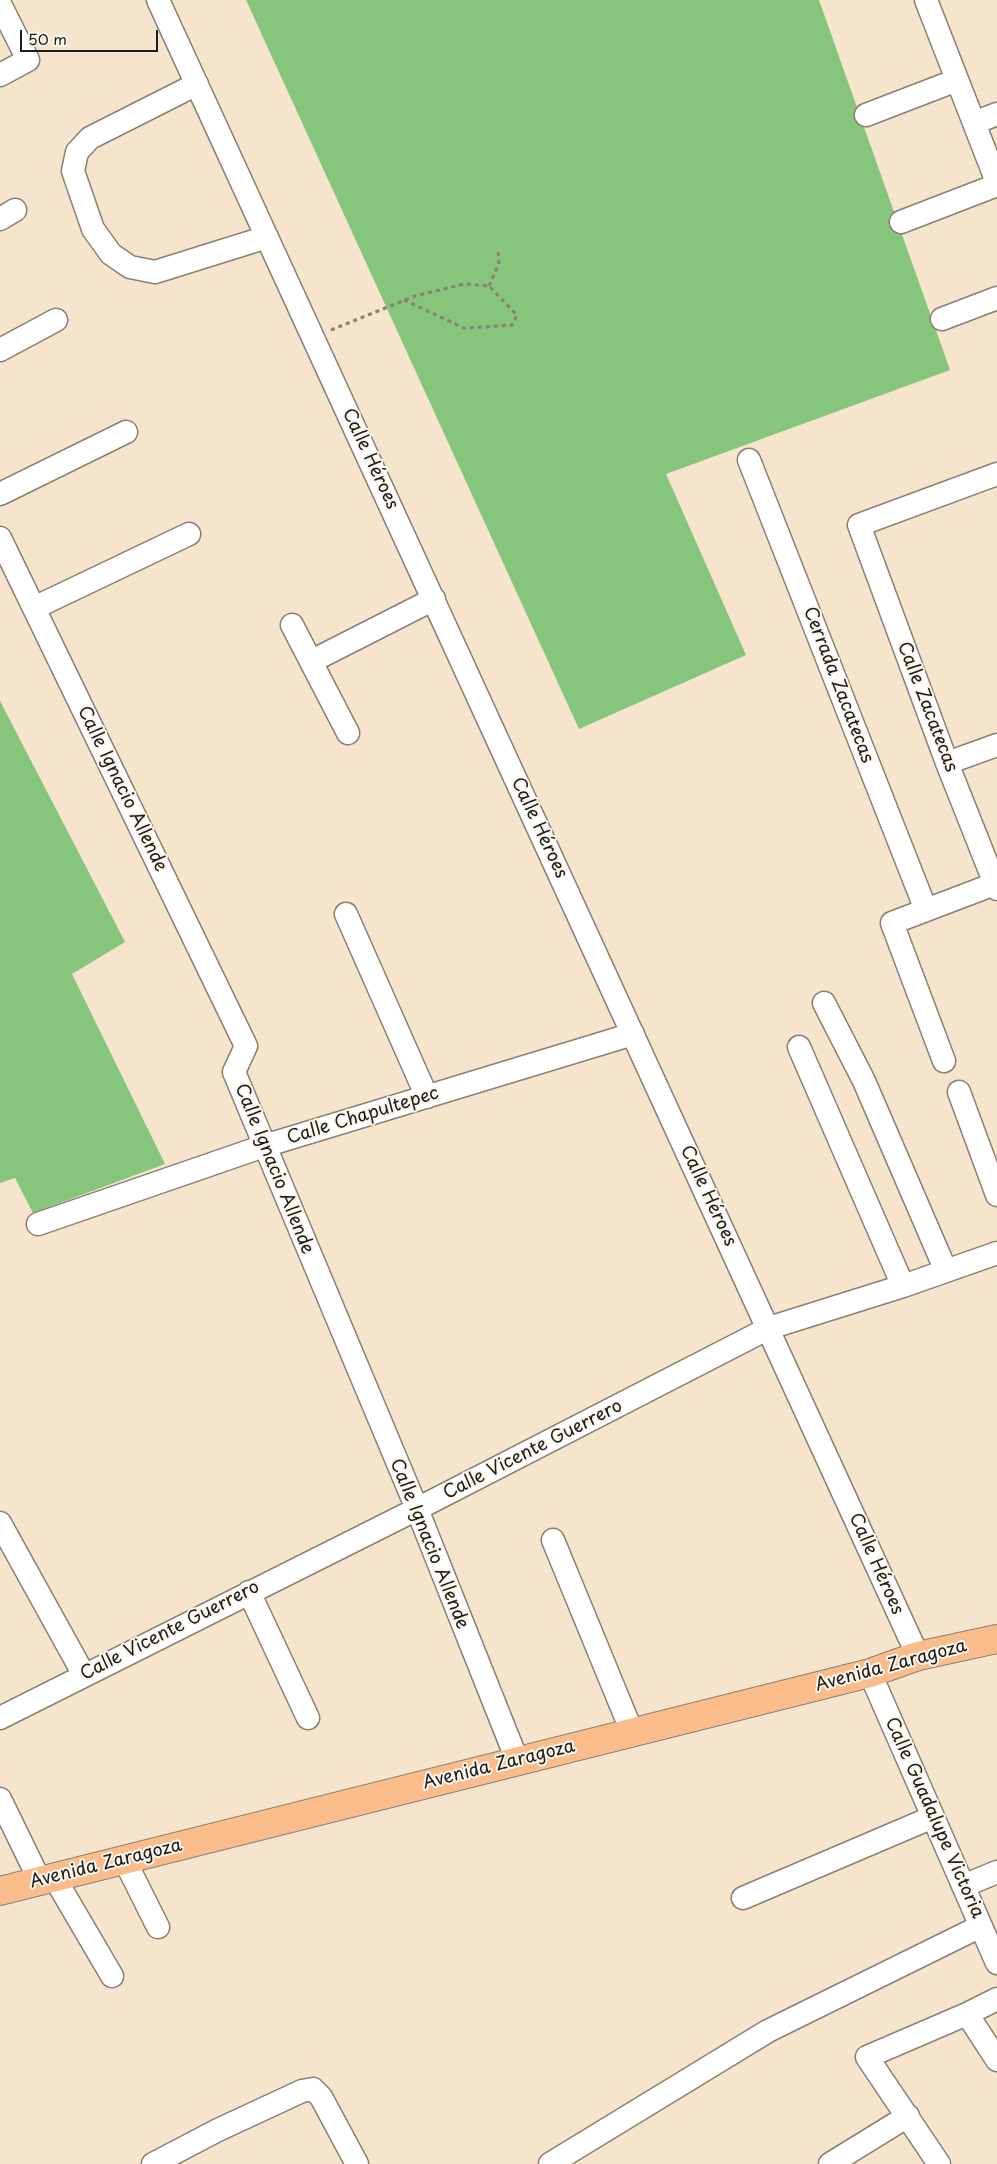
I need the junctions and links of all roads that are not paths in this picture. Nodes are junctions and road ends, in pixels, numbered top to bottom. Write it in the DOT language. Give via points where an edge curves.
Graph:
graph roads {
  1 [pos="158,0"];
  2 [pos="926,0"];
  3 [pos="0,4"];
  4 [pos="0,75"];
  5 [pos="957,80"];
  6 [pos="197,84"];
  7 [pos="997,114"];
  8 [pos="866,115"];
  9 [pos="974,124"];
  10 [pos="997,183"];
  11 [pos="900,222"];
  12 [pos="268,237"];
  13 [pos="997,298"];
  14 [pos="942,319"];
  15 [pos="56,320"];
  16 [pos="0,350"];
  17 [pos="126,432"];
  18 [pos="749,460"];
  19 [pos="997,474"];
  20 [pos="0,494"];
  21 [pos="189,534"];
  22 [pos="0,538"];
  23 [pos="434,599"];
  24 [pos="34,608"];
  25 [pos="292,624"];
  26 [pos="312,661"];
  27 [pos="348,734"];
  28 [pos="997,745"];
  29 [pos="947,763"];
  30 [pos="996,885"];
  31 [pos="926,910"];
  32 [pos="346,914"];
  33 [pos="824,1003"];
  34 [pos="633,1034"];
  35 [pos="799,1047"];
  36 [pos="944,1061"];
  37 [pos="959,1092"];
  38 [pos="428,1096"];
  39 [pos="264,1146"];
  40 [pos="997,1194"];
  41 [pos="38,1224"];
  42 [pos="997,1253"];
  43 [pos="946,1271"];
  44 [pos="903,1286"];
  45 [pos="769,1328"];
  46 [pos="417,1509"];
  47 [pos="0,1523"];
  48 [pos="553,1540"];
  49 [pos="249,1592"];
  50 [pos="997,1639"];
  51 [pos="918,1656"];
  52 [pos="870,1673"];
  53 [pos="84,1675"];
  54 [pos="0,1718"];
  55 [pos="308,1718"];
  56 [pos="632,1732"];
  57 [pos="517,1760"];
  58 [pos="0,1799"];
  59 [pos="933,1817"];
  60 [pos="124,1859"];
  61 [pos="997,1872"];
  62 [pos="47,1879"];
  63 [pos="963,1886"];
  64 [pos="0,1891"];
  65 [pos="744,1898"];
  66 [pos="981,1926"];
  67 [pos="158,1927"];
  68 [pos="997,1964"];
  69 [pos="112,1976"];
  70 [pos="997,1999"];
  71 [pos="967,2014"];
  72 [pos="997,2060"];
  73 [pos="908,2116"];
  74 [pos="153,2164"];
  75 [pos="357,2164"];
  76 [pos="550,2164"];
  77 [pos="830,2164"];
  78 [pos="939,2164"];
  1 -- 6 [label="street, Calle Héroes"];
  2 -- 5 [label="street"];
  3 -- 4 [label="street" via="28,60"];
  5 -- 8 [label="street"];
  5 -- 9 [label="street"];
  6 -- 12 [label="street, Calle Héroes"];
  6 -- 12 [label="street" via="90,138 77,152 73,171 93,229 111,254 130,266 155,272"];
  7 -- 9 [label="street"];
  9 -- 10 [label="street"];
  10 -- 11 [label="street"];
  12 -- 23 [label="street, Calle Héroes"];
  13 -- 14 [label="street"];
  15 -- 16 [label="street"];
  17 -- 20 [label="street"];
  18 -- 31 [label="street, Cerrada Zacatecas"];
  19 -- 29 [label="street, Calle Zacatecas" via="859,525"];
  21 -- 24 [label="street"];
  22 -- 24 [label="street, Calle Ignacio Allende"];
  23 -- 26 [label="street"];
  23 -- 34 [label="street, Calle Héroes"];
  24 -- 39 [label="street, Calle Ignacio Allende" via="246,1046 234,1072"];
  25 -- 26 [label="street"];
  26 -- 27 [label="street"];
  28 -- 29 [label="street"];
  29 -- 30 [label="street, Calle Zacatecas"];
  30 -- 31 [label="street"];
  31 -- 36 [label="street" via="892,923"];
  32 -- 38 [label="street"];
  33 -- 43 [label="street" via="864,1081"];
  34 -- 38 [label="street, Calle Chapultepec"];
  34 -- 45 [label="street, Calle Héroes"];
  35 -- 44 [label="street"];
  37 -- 40 [label="street"];
  38 -- 39 [label="street, Calle Chapultepec"];
  39 -- 41 [label="street, Calle Chapultepec"];
  39 -- 46 [label="street, Calle Ignacio Allende"];
  42 -- 43 [label="street, Calle Vicente Guerrero"];
  43 -- 44 [label="street, Calle Vicente Guerrero"];
  44 -- 45 [label="street, Calle Vicente Guerrero"];
  45 -- 46 [label="street, Calle Vicente Guerrero"];
  45 -- 51 [label="street, Calle Héroes"];
  46 -- 49 [label="street, Calle Vicente Guerrero"];
  46 -- 57 [label="street, Calle Ignacio Allende"];
  47 -- 53 [label="street"];
  48 -- 56 [label="street"];
  49 -- 53 [label="street, Calle Vicente Guerrero"];
  49 -- 55 [label="street"];
  50 -- 51 [label="main road, Avenida Zaragoza"];
  51 -- 52 [label="main road, Avenida Zaragoza"];
  52 -- 56 [label="main road, Avenida Zaragoza"];
  52 -- 59 [label="street, Calle Guadalupe Victoria"];
  53 -- 54 [label="street, Calle Vicente Guerrero"];
  56 -- 57 [label="main road, Avenida Zaragoza"];
  57 -- 60 [label="main road, Avenida Zaragoza"];
  58 -- 62 [label="street"];
  59 -- 63 [label="street, Calle Guadalupe Victoria"];
  59 -- 65 [label="street"];
  60 -- 62 [label="main road, Avenida Zaragoza"];
  60 -- 67 [label="street"];
  61 -- 63 [label="street"];
  62 -- 64 [label="main road, Avenida Zaragoza"];
  62 -- 69 [label="street"];
  63 -- 66 [label="street, Calle Guadalupe Victoria"];
  66 -- 68 [label="street, Calle Guadalupe Victoria"];
  66 -- 76 [label="street" via="768,2031"];
  70 -- 71 [label="street"];
  71 -- 72 [label="street"];
  71 -- 73 [label="street" via="867,2057"];
  73 -- 77 [label="street"];
  73 -- 78 [label="street"];
  74 -- 75 [label="street" via="218,2130 302,2091 313,2089 321,2097"];
}
